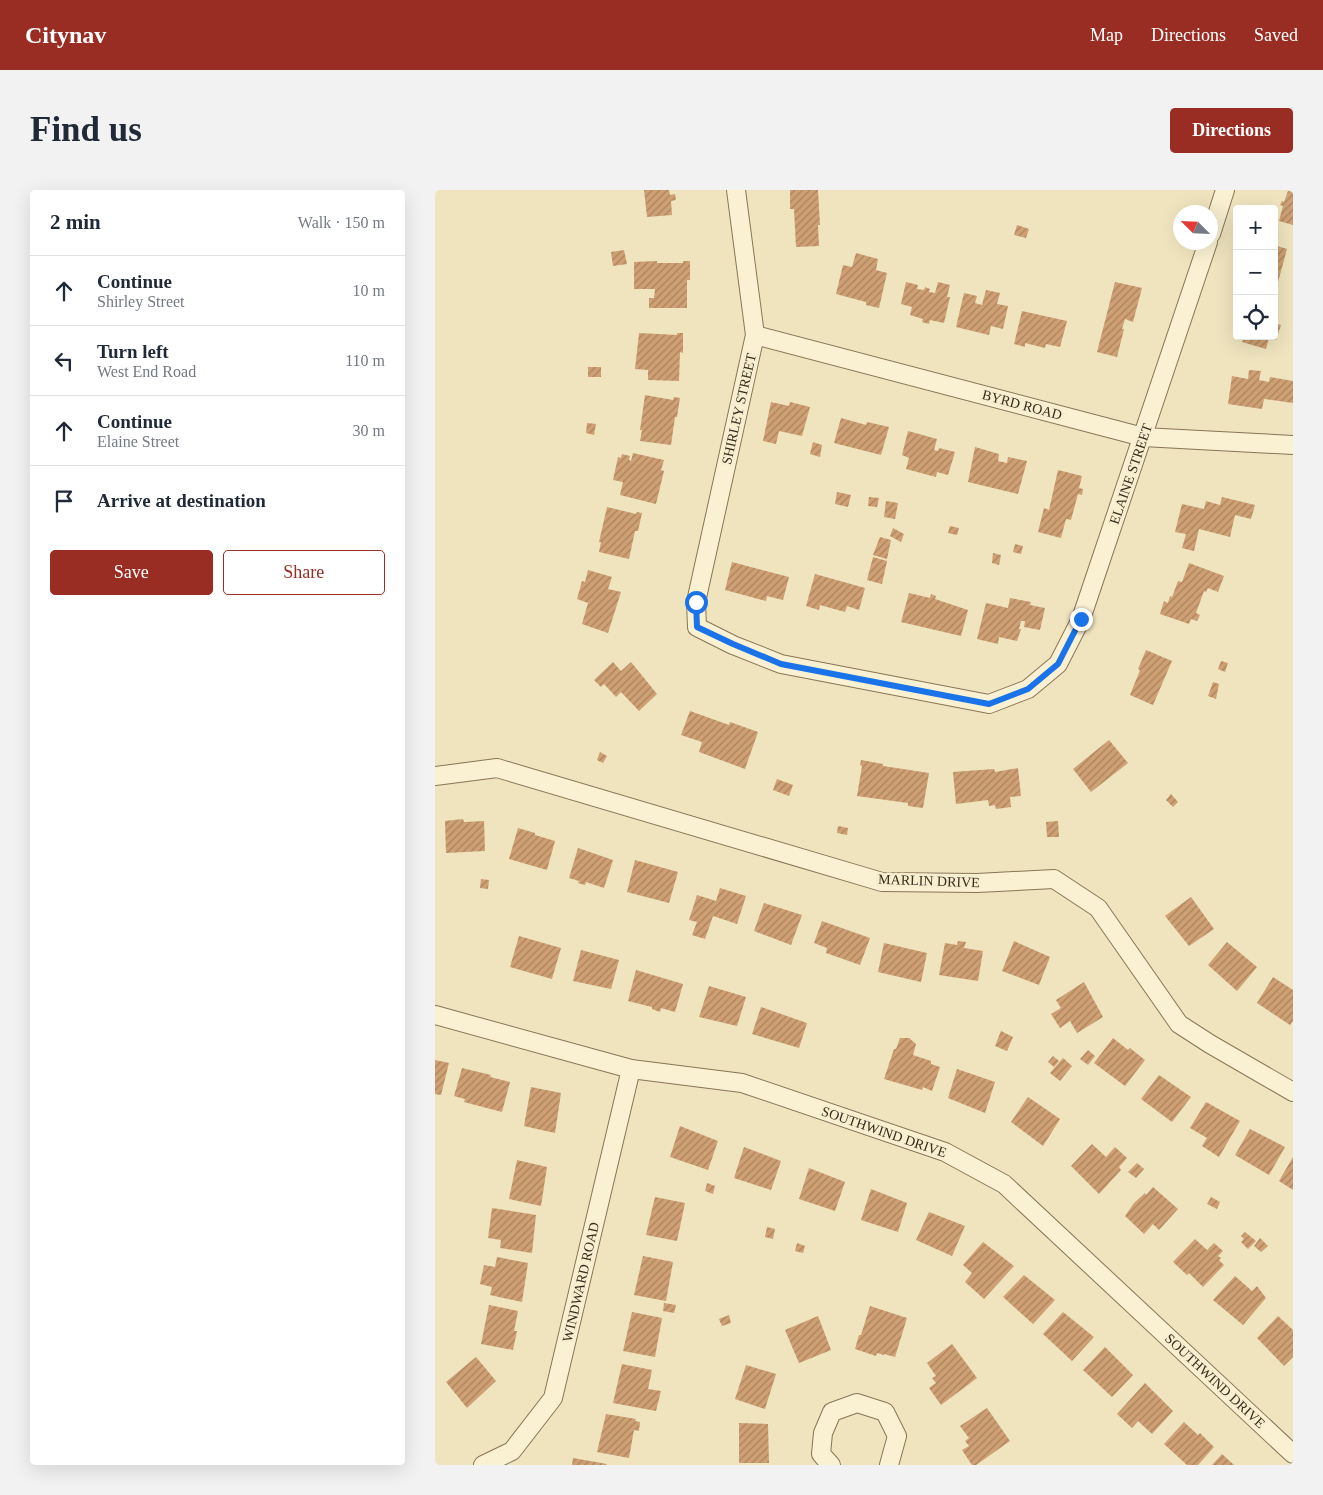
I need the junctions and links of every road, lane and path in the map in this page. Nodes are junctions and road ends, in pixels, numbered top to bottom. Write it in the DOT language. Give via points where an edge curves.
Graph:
graph roads {
  1 [pos="736,190"];
  2 [pos="1225,190"];
  3 [pos="1218,212"];
  4 [pos="1205,250"];
  5 [pos="755,335"];
  6 [pos="1143,437"];
  7 [pos="1293,445"];
  8 [pos="697,627"];
  9 [pos="435,776"];
  10 [pos="435,1014"];
  11 [pos="631,1069"];
  12 [pos="1293,1092"];
  13 [pos="1293,1454"];
  14 [pos="483,1465"];
  15 [pos="831,1465"];
  16 [pos="889,1465"];
  1 -- 5 [label="street, SHIRLEY STREET"];
  2 -- 3 [label="street"];
  4 -- 6 [label="street, ELAINE STREET"];
  5 -- 6 [label="street, BYRD ROAD"];
  5 -- 8 [label="street, SHIRLEY STREET" via="696,602"];
  6 -- 7 [label="street, BYRD ROAD"];
  6 -- 8 [label="street, ELAINE STREET" via="1081,619 1058,664 1028,689 989,704 781,664"];
  9 -- 12 [label="street, MARLIN DRIVE" via="497,768 882,882 1054,880 1098,908 1179,1024"];
  10 -- 11 [label="street, SOUTHWIND DRIVE"];
  11 -- 13 [label="street, SOUTHWIND DRIVE" via="742,1083 945,1152 1004,1184"];
  11 -- 14 [label="street, WINDWARD ROAD" via="553,1398 512,1451"];
  15 -- 16 [label="street" via="821,1454 823,1433 833,1412 857,1403 885,1412 897,1436"];
}
